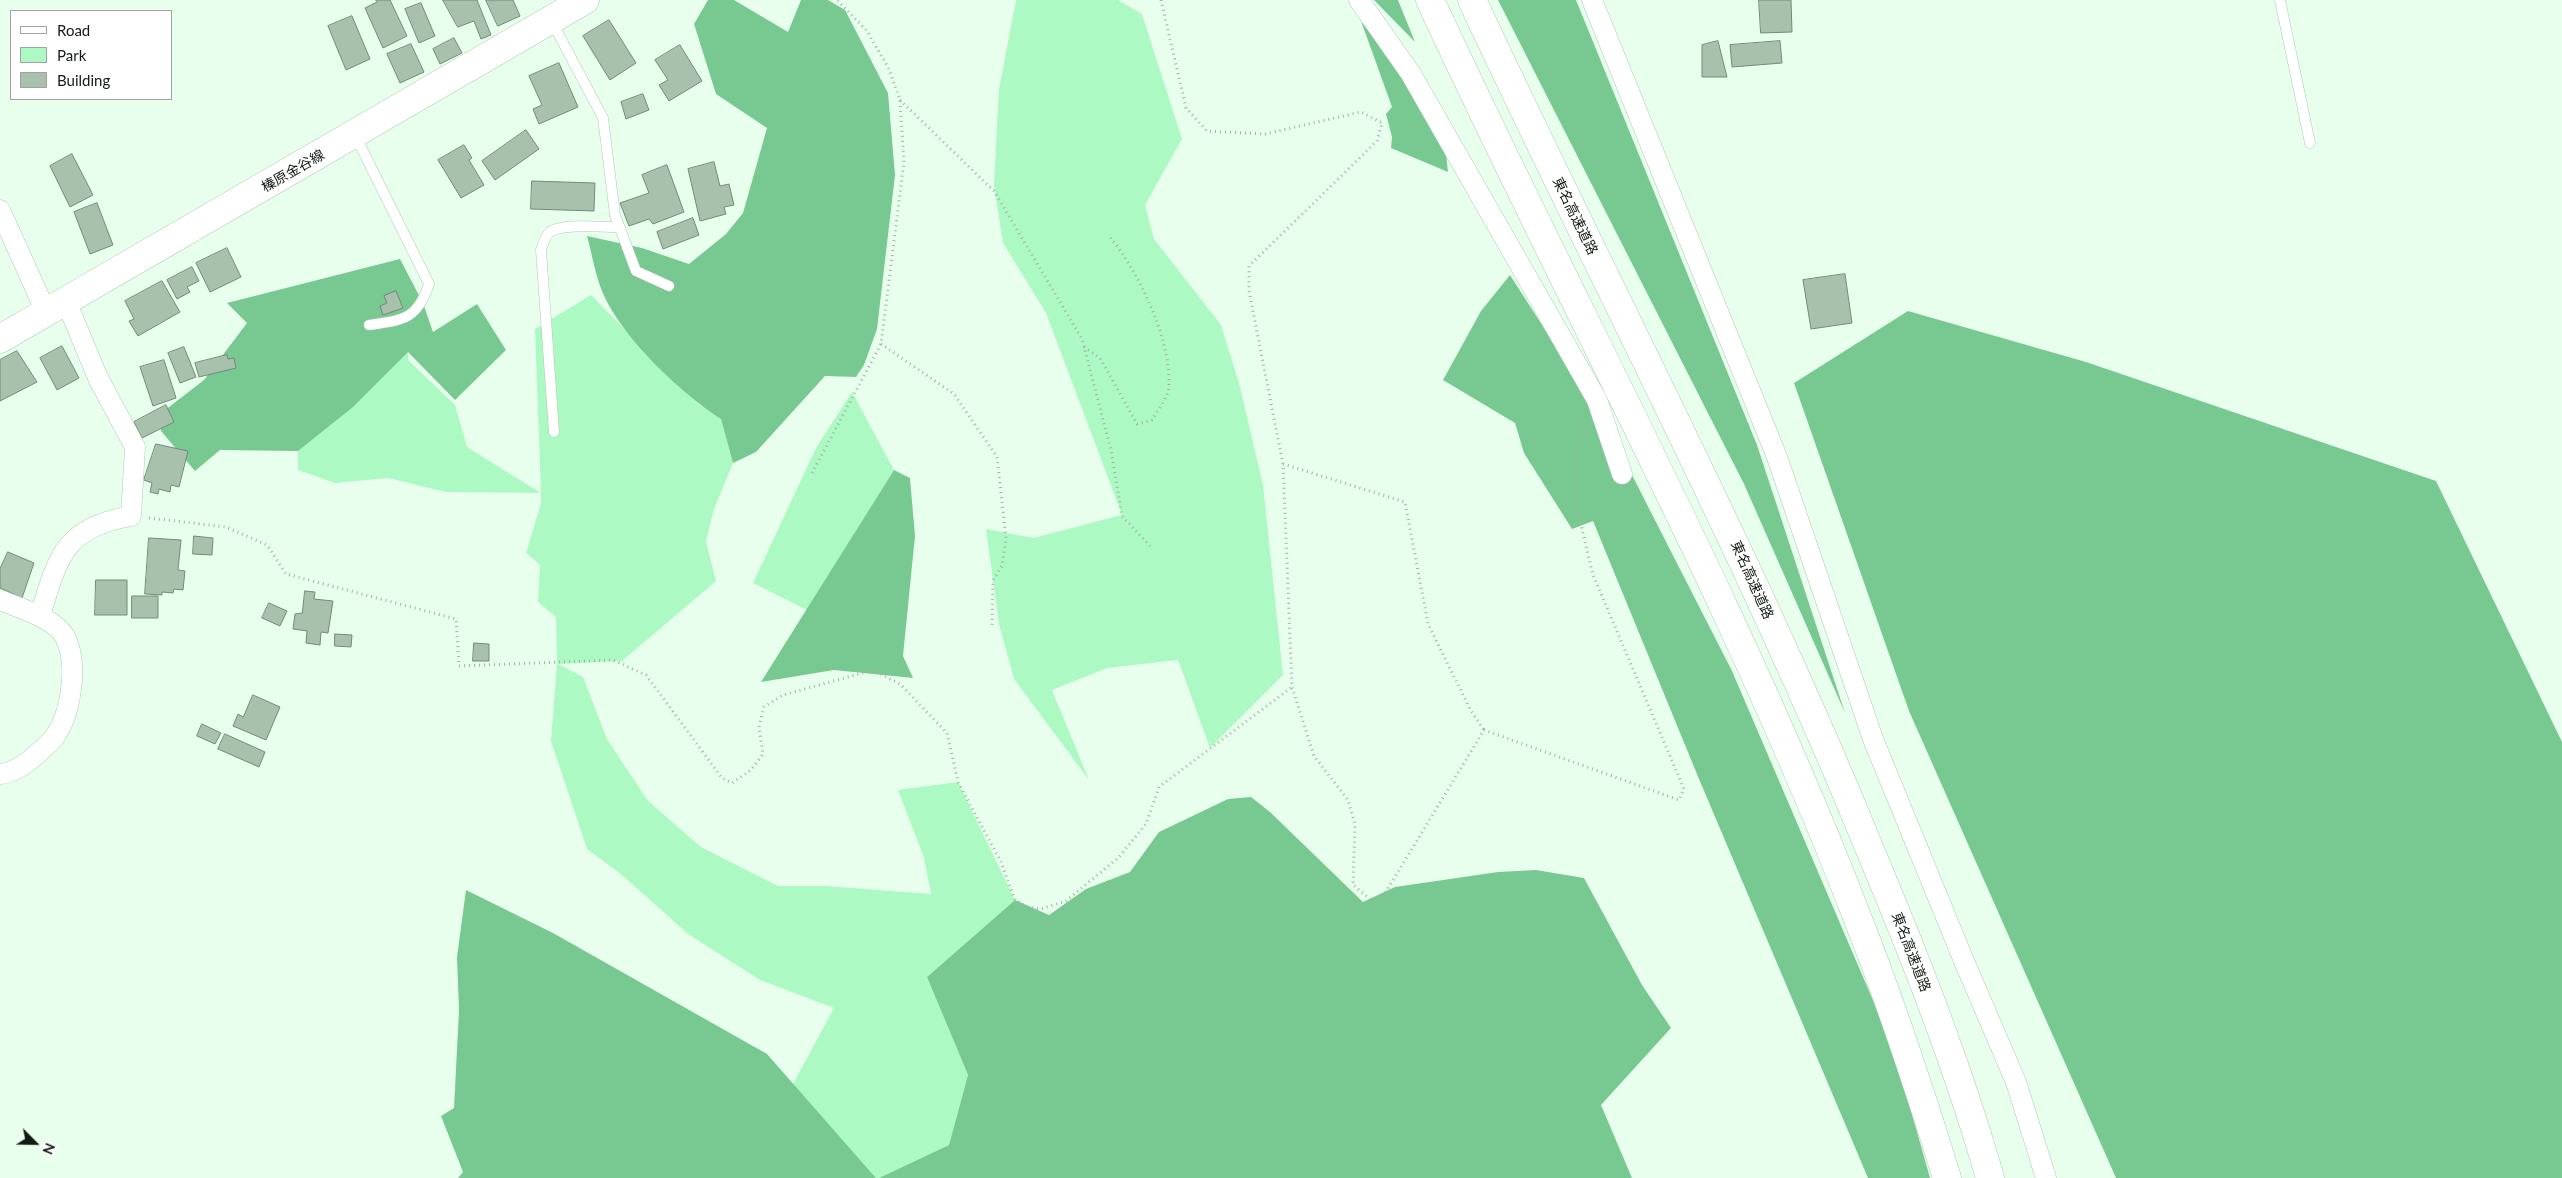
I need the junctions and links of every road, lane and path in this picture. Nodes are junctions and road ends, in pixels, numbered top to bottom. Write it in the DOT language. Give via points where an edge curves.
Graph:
graph roads {
  1 [pos="585,0"];
  2 [pos="837,0"];
  3 [pos="1161,0"];
  4 [pos="1359,0"];
  5 [pos="1430,0"];
  6 [pos="1472,0"];
  7 [pos="1592,0"];
  8 [pos="2280,0"];
  9 [pos="550,20"];
  10 [pos="900,100"];
  11 [pos="355,135"];
  12 [pos="2310,143"];
  13 [pos="0,210"];
  14 [pos="619,227"];
  15 [pos="1110,236"];
  16 [pos="669,286"];
  17 [pos="56,306"];
  18 [pos="368,325"];
  19 [pos="0,339"];
  20 [pos="880,344"];
  21 [pos="1084,347"];
  22 [pos="1597,400"];
  23 [pos="554,432"];
  24 [pos="1283,464"];
  25 [pos="812,473"];
  26 [pos="1622,474"];
  27 [pos="132,516"];
  28 [pos="1150,546"];
  29 [pos="0,600"];
  30 [pos="40,616"];
  31 [pos="992,627"];
  32 [pos="1292,687"];
  33 [pos="1484,730"];
  34 [pos="0,774"];
  35 [pos="1947,1178"];
  36 [pos="1990,1178"];
  37 [pos="2046,1178"];
  1 -- 9 [label="main road, 榛原金谷線"];
  2 -- 10 [label="path" via="867,31 889,69"];
  3 -- 24 [label="path" via="1186,108 1207,131 1265,134 1361,112 1382,123 1377,141 1249,266 1248,291"];
  4 -- 22 [label="street" via="1410,74"];
  5 -- 35 [label="main road" via="1704,568 1800,779 1854,909"];
  6 -- 36 [label="main road, 東名高速道路" via="1738,546 1837,767 1906,937 1975,1126"];
  7 -- 37 [label="street" via="1777,456 1873,739 2016,1082"];
  8 -- 12 [label="lane"];
  9 -- 11 [label="main road, 榛原金谷線"];
  9 -- 14 [label="lane" via="603,118 614,215"];
  10 -- 20 [label="path" via="904,162"];
  10 -- 21 [label="path" via="994,191"];
  11 -- 17 [label="main road, 榛原金谷線"];
  11 -- 18 [label="lane" via="429,284 423,303 402,320"];
  13 -- 17 [label="street"];
  14 -- 16 [label="lane" via="636,271"];
  14 -- 23 [label="lane" via="564,227 551,232 544,240 541,250"];
  15 -- 21 [label="path" via="1126,256 1152,313 1165,354 1169,388 1152,420 1136,424 1100,358"];
  17 -- 19 [label="main road, 榛原金谷線"];
  17 -- 27 [label="street" via="135,447"];
  20 -- 25 [label="path"];
  20 -- 31 [label="path" via="954,394 998,457 1006,538 1002,566 993,580"];
  21 -- 28 [label="path" via="1111,450 1122,516"];
  22 -- 26 [label="street"];
  22 -- 33 [label="path" via="1581,424 1575,462 1579,516 1593,576 1684,789 1679,800"];
  24 -- 32 [label="path"];
  24 -- 33 [label="path" via="1405,502 1428,624 1471,711"];
  27 -- 30 [label="street" via="102,523 70,543 55,566"];
  27 -- 32 [label="path" via="226,526 267,545 286,574 456,619 459,666 613,660 646,675 722,778 732,783 751,770 763,754 760,727 764,707 783,695 873,670 900,684 947,733 958,782 1000,862 1015,900 1041,909 1066,901 1118,858 1146,824 1159,787"];
  29 -- 30 [label="street"];
  30 -- 34 [label="street" via="65,636 73,670 71,695 53,739 27,764"];
  32 -- 33 [label="path" via="1314,756 1348,800 1356,824 1353,885 1370,899 1380,900"];
}
